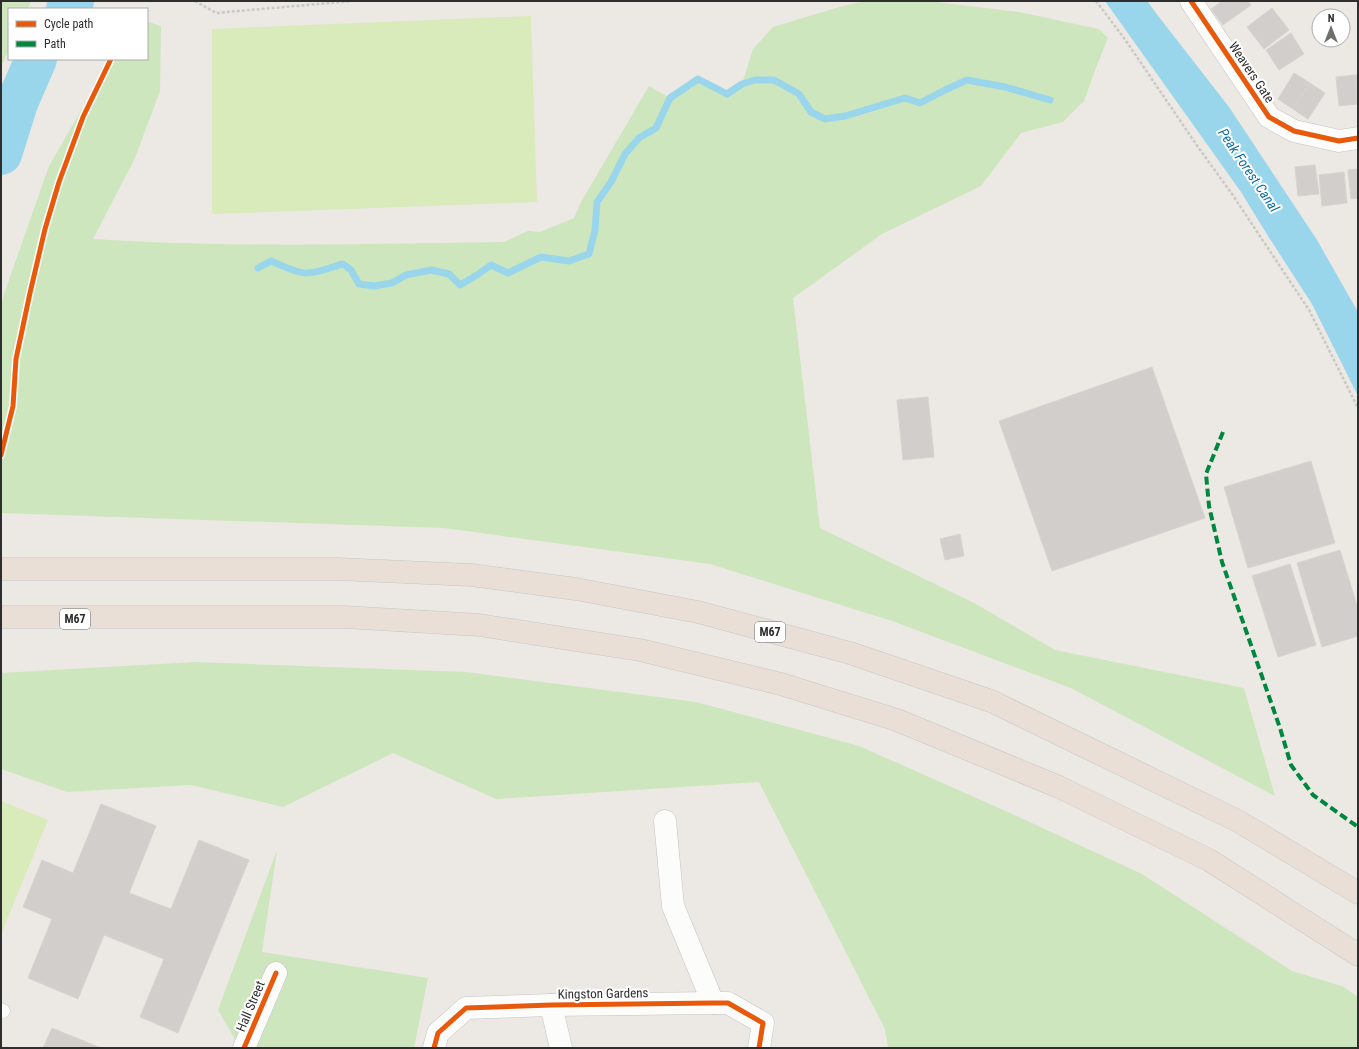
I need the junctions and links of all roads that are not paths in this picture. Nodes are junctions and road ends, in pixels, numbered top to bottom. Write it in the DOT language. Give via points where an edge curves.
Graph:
graph roads {
  1 [pos="1190,1"];
  2 [pos="1358,138"];
  3 [pos="1,565"];
  4 [pos="1,569"];
  5 [pos="130,569"];
  6 [pos="1,617"];
  7 [pos="149,617"];
  8 [pos="1,622"];
  9 [pos="665,821"];
  10 [pos="1358,893"];
  11 [pos="1358,954"];
  12 [pos="276,973"];
  13 [pos="713,1003"];
  14 [pos="551,1005"];
  15 [pos="244,1048"];
  16 [pos="434,1048"];
  17 [pos="561,1048"];
  18 [pos="759,1048"];
  1 -- 2 [label="street, Weavers Gate" via="1269,117 1294,131 1339,141"];
  3 -- 5 [label="highway, M67"];
  4 -- 5 [label="highway, M67"];
  5 -- 10 [label="highway, M67" via="338,569 471,575 576,588 698,612 850,653 991,701 1238,821"];
  6 -- 7 [label="highway, M67"];
  7 -- 8 [label="highway, M67"];
  7 -- 11 [label="highway, M67" via="345,617 479,625 640,650 780,684 897,720 1059,787 1208,860"];
  9 -- 13 [label="street" via="673,906"];
  12 -- 15 [label="street, Hall Street"];
  13 -- 14 [label="street, Kingston Gardens"];
  13 -- 18 [label="street, Kingston Gardens" via="728,1003 763,1023"];
  14 -- 16 [label="street, Kingston Gardens" via="466,1008 438,1033"];
  14 -- 17 [label="street, Kingston Gardens"];
}
